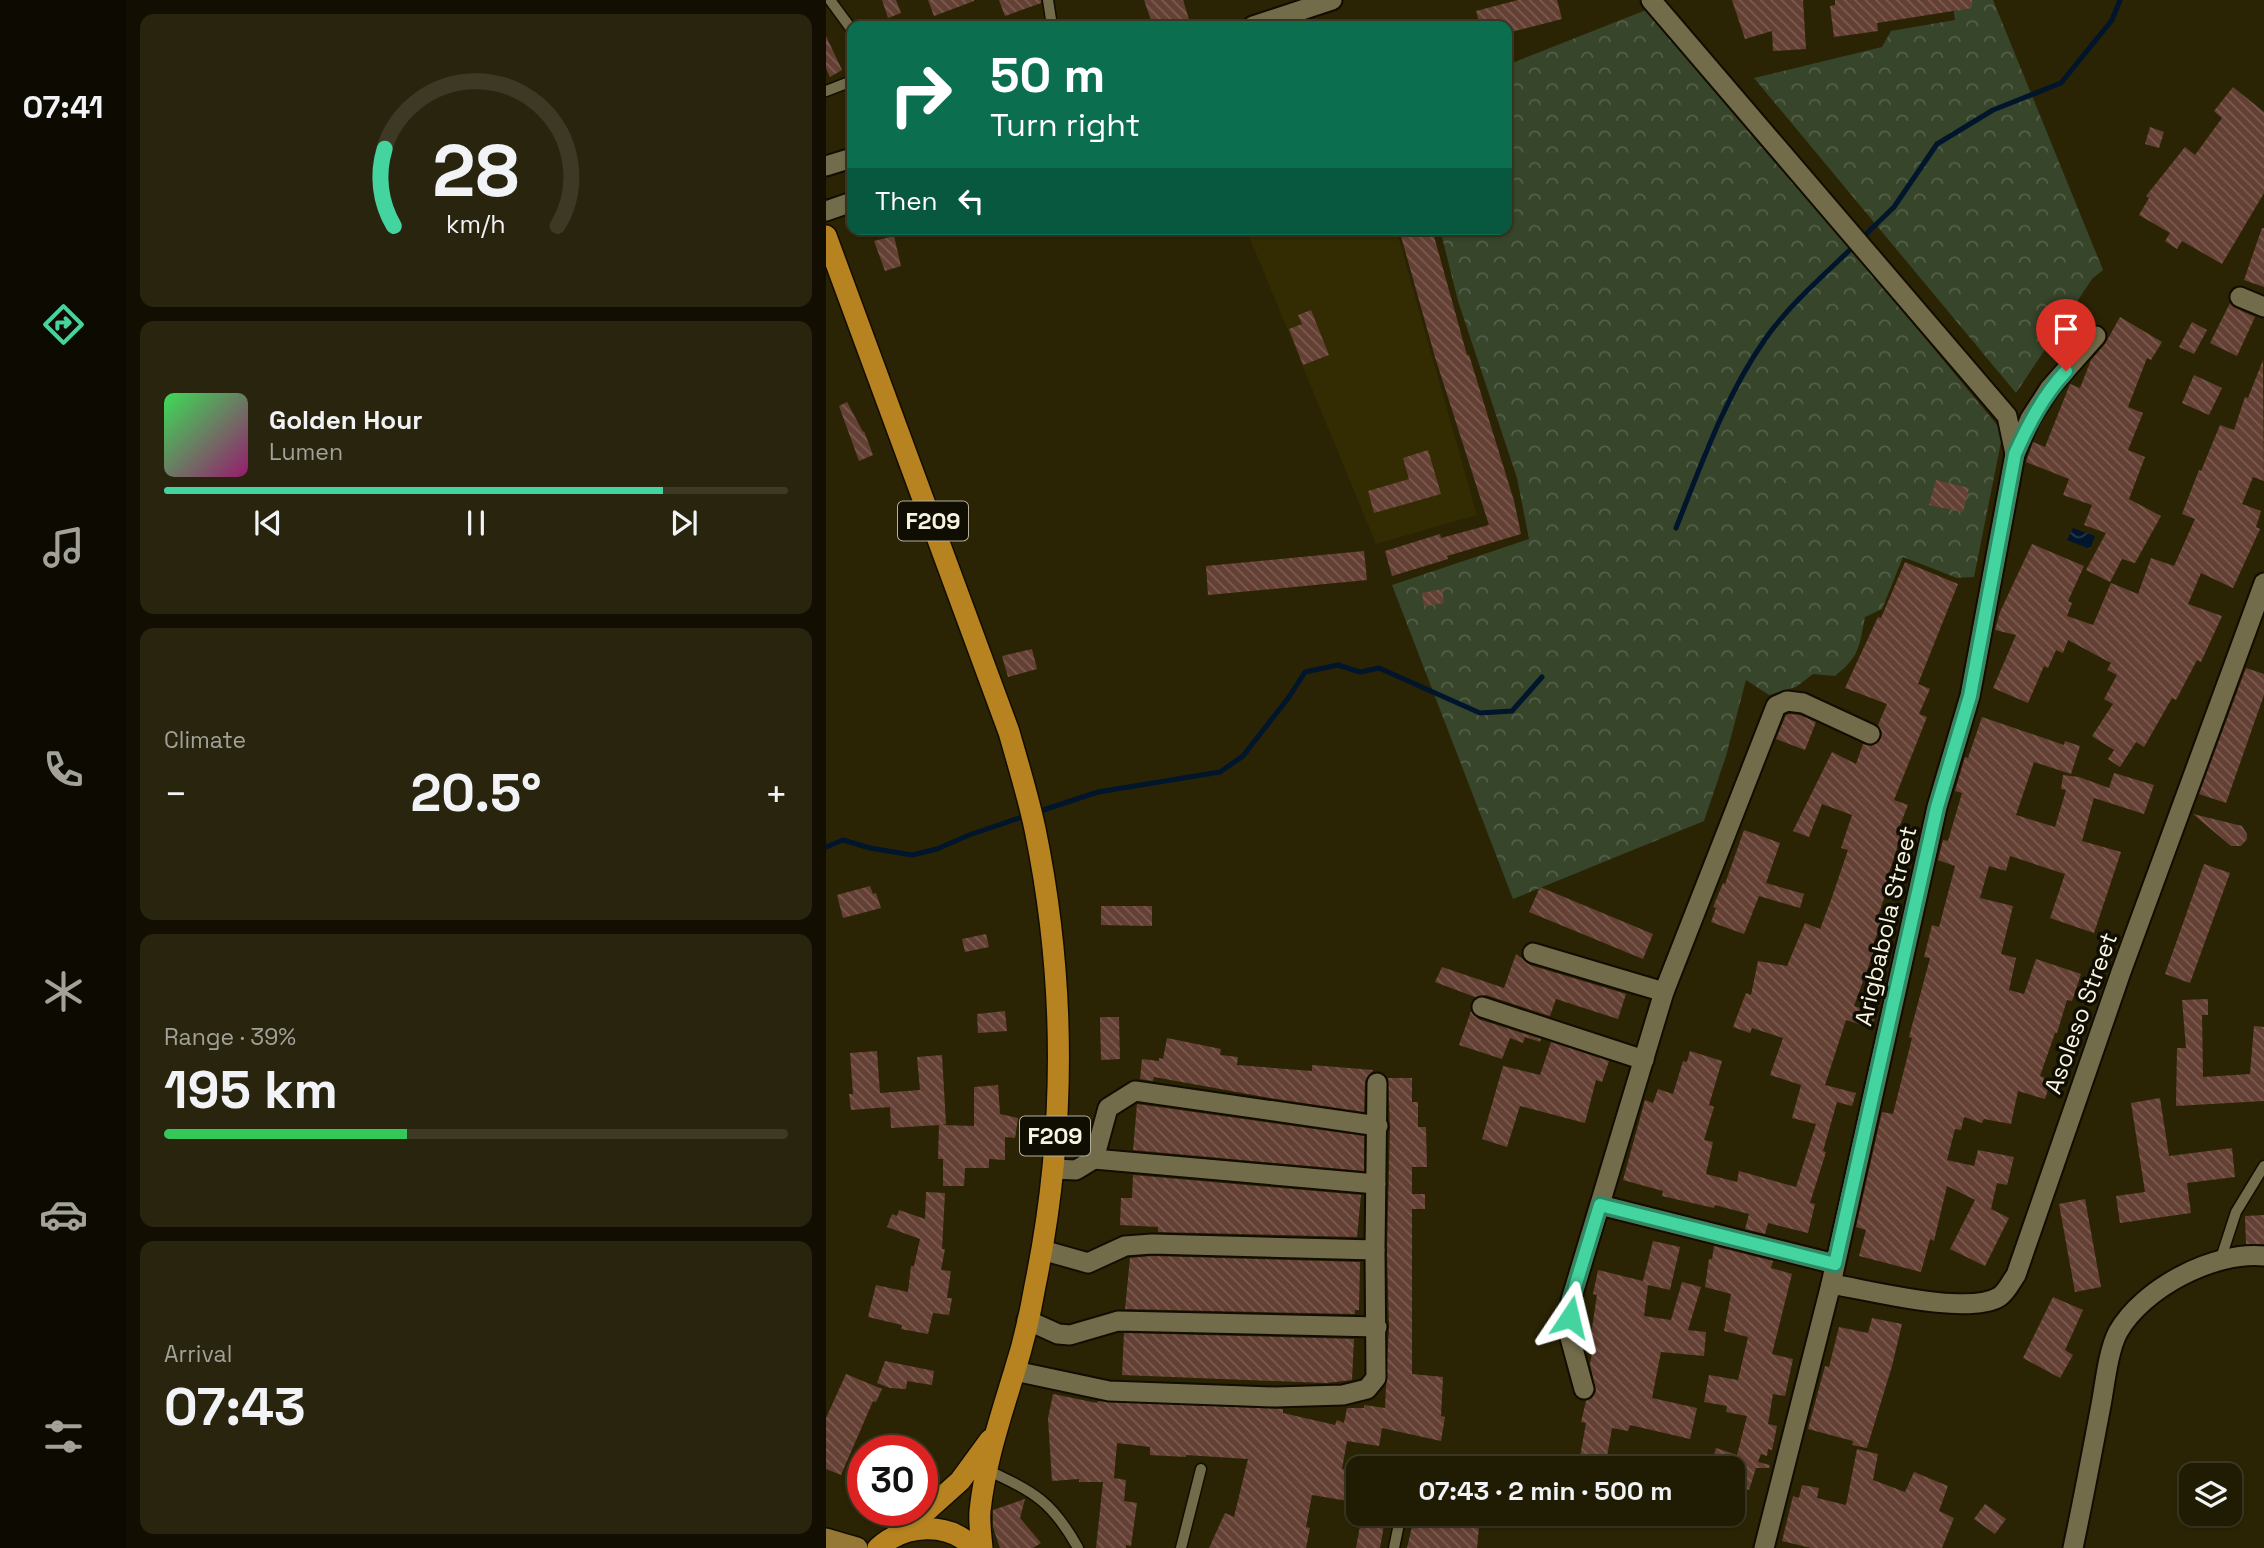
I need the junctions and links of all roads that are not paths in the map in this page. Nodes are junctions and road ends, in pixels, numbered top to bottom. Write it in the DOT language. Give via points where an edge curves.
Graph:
graph roads {
  1 [pos="830,0"];
  2 [pos="1048,0"];
  3 [pos="1332,0"];
  4 [pos="1651,0"];
  5 [pos="1051,21"];
  6 [pos="1268,21"];
  7 [pos="847,23"];
  8 [pos="847,83"];
  9 [pos="826,91"];
  10 [pos="847,160"];
  11 [pos="826,166"];
  12 [pos="847,204"];
  13 [pos="826,211"];
  14 [pos="826,236"];
  15 [pos="2240,297"];
  16 [pos="2264,307"];
  17 [pos="2096,336"];
  18 [pos="2015,454"];
  19 [pos="2264,583"];
  20 [pos="1870,734"];
  21 [pos="1533,953"];
  22 [pos="1664,992"];
  23 [pos="1482,1007"];
  24 [pos="1644,1060"];
  25 [pos="1377,1083"];
  26 [pos="1377,1126"];
  27 [pos="1094,1159"];
  28 [pos="2264,1166"];
  29 [pos="1053,1169"];
  30 [pos="1376,1184"];
  31 [pos="1600,1205"];
  32 [pos="1042,1250"];
  33 [pos="1375,1250"];
  34 [pos="2264,1256"];
  35 [pos="2221,1258"];
  36 [pos="1835,1264"];
  37 [pos="1831,1284"];
  38 [pos="1027,1320"];
  39 [pos="1377,1327"];
  40 [pos="1015,1371"];
  41 [pos="1584,1389"];
  42 [pos="993,1436"];
  43 [pos="1201,1469"];
  44 [pos="987,1470"];
  45 [pos="1399,1526"];
  46 [pos="903,1532"];
  47 [pos="826,1539"];
  48 [pos="857,1548"];
  49 [pos="878,1548"];
  50 [pos="974,1548"];
  51 [pos="982,1548"];
  52 [pos="1078,1548"];
  53 [pos="1181,1548"];
  54 [pos="1394,1548"];
  55 [pos="1764,1548"];
  56 [pos="2073,1548"];
  1 -- 7 [label="lane"];
  2 -- 5 [label="lane"];
  3 -- 6 [label="street"];
  4 -- 18 [label="street" via="2007,416"];
  8 -- 9 [label="lane"];
  10 -- 11 [label="street"];
  12 -- 13 [label="street"];
  14 -- 29 [label="main road, F209" via="1000,706 1030,808 1047,902 1059,1011"];
  15 -- 16 [label="street"];
  17 -- 18 [label="street, Arigbabola Street" via="2050,388"];
  18 -- 36 [label="street, Arigbabola Street" via="1970,696 1937,807"];
  19 -- 37 [label="street, Asoleso Street" via="2016,1275 2001,1296 1981,1303 1944,1303"];
  20 -- 22 [label="street" via="1803,704 1787,701 1776,706"];
  21 -- 22 [label="street"];
  22 -- 24 [label="street"];
  23 -- 24 [label="street"];
  24 -- 31 [label="street"];
  25 -- 26 [label="street"];
  26 -- 27 [label="street" via="1135,1091 1108,1108"];
  26 -- 30 [label="street"];
  27 -- 29 [label="street" via="1076,1170"];
  27 -- 30 [label="street"];
  28 -- 35 [label="lane" via="2236,1212"];
  29 -- 32 [label="main road, F209"];
  30 -- 33 [label="street"];
  31 -- 36 [label="street"];
  31 -- 41 [label="street" via="1571,1300 1569,1334"];
  32 -- 33 [label="street" via="1088,1263 1125,1246 1152,1244"];
  32 -- 38 [label="main road, F209"];
  33 -- 39 [label="street"];
  34 -- 35 [label="street"];
  35 -- 56 [label="street" via="2193,1268 2152,1296 2117,1333"];
  36 -- 37 [label="street, Arigbabola Street"];
  37 -- 55 [label="street, Arigbabola Street"];
  38 -- 39 [label="street" via="1070,1335 1118,1321"];
  38 -- 40 [label="main road, F209"];
  39 -- 40 [label="street" via="1376,1378 1367,1390 1343,1395 1109,1391"];
  40 -- 42 [label="main road, F209"];
  42 -- 44 [label="main road, F209"];
  42 -- 46 [label="main road, F209" via="960,1481"];
  43 -- 53 [label="lane"];
  44 -- 51 [label="main road, F209" via="979,1514"];
  44 -- 52 [label="lane" via="1027,1489 1056,1512"];
  45 -- 54 [label="lane"];
  46 -- 49 [label="main road, F209"];
  46 -- 50 [label="main road, F209" via="925,1528 947,1532"];
  47 -- 48 [label="main road"];
}
